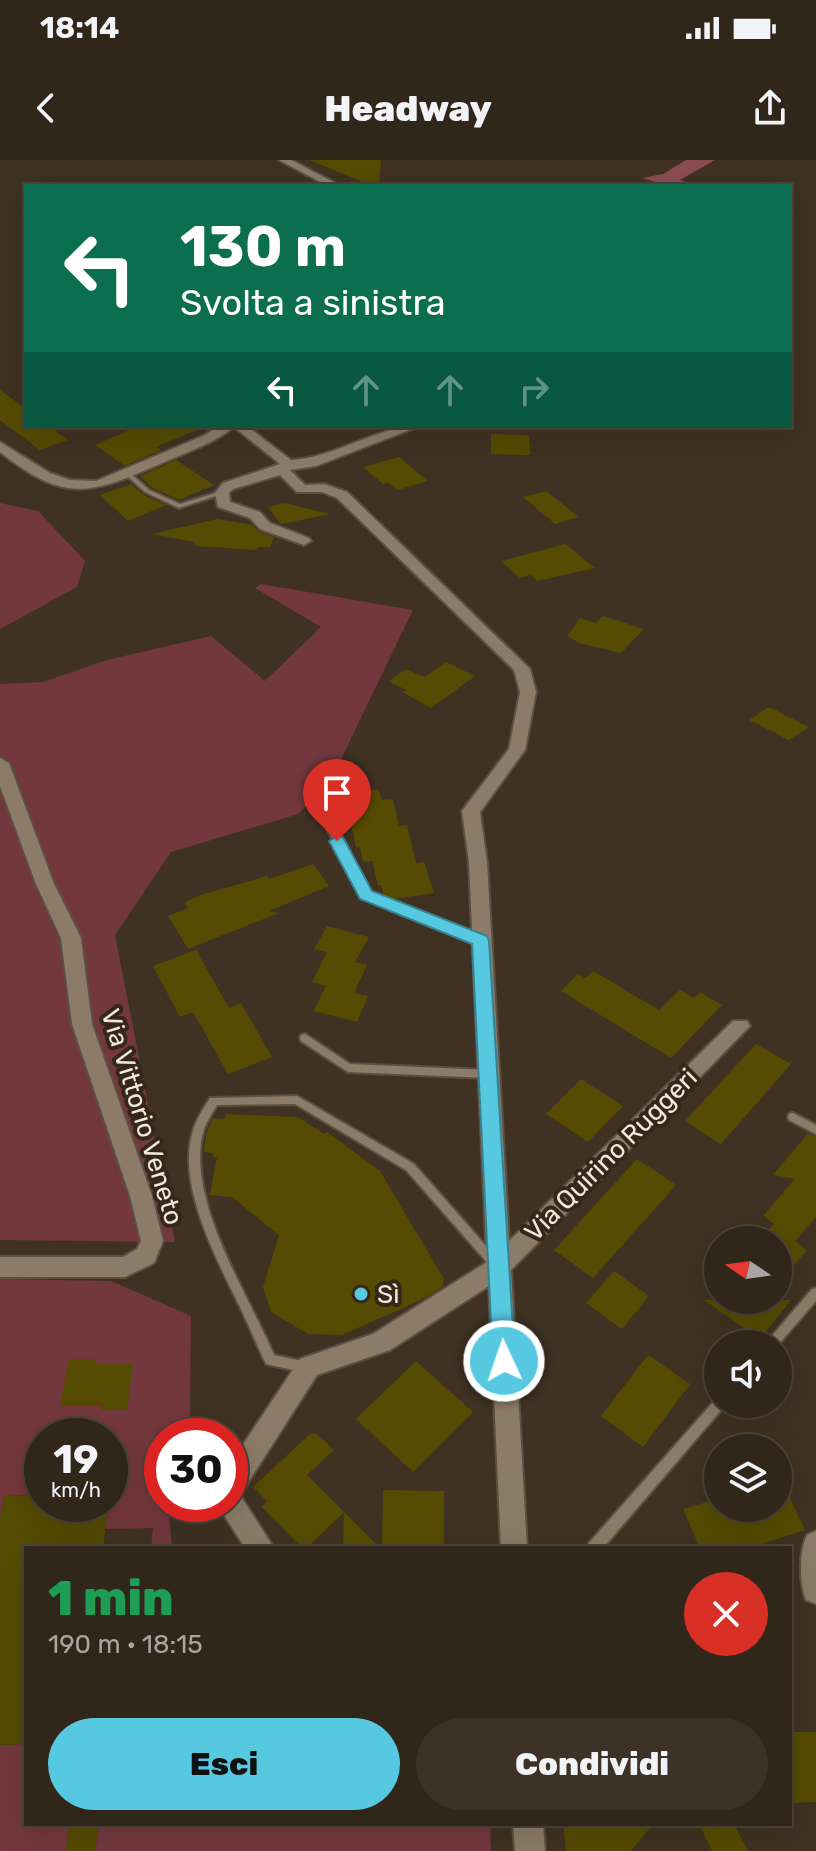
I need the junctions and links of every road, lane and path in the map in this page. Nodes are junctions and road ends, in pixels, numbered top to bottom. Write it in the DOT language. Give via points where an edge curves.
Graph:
graph roads {
  1 [pos="284,160"];
  2 [pos="332,184"];
  3 [pos="225,428"];
  4 [pos="241,428"];
  5 [pos="408,428"];
  6 [pos="0,446"];
  7 [pos="311,463"];
  8 [pos="285,467"];
  9 [pos="127,473"];
  10 [pos="324,488"];
  11 [pos="222,493"];
  12 [pos="304,541"];
  13 [pos="0,763"];
  14 [pos="323,814"];
  15 [pos="481,941"];
  16 [pos="740,1026"];
  17 [pos="305,1038"];
  18 [pos="488,1074"];
  19 [pos="793,1117"];
  20 [pos="816,1130"];
  21 [pos="0,1267"];
  22 [pos="499,1267"];
  23 [pos="816,1293"];
  24 [pos="783,1330"];
  25 [pos="309,1367"];
  26 [pos="707,1418"];
  27 [pos="248,1460"];
  28 [pos="243,1522"];
  29 [pos="816,1544"];
  30 [pos="260,1546"];
  31 [pos="514,1546"];
  32 [pos="596,1546"];
  33 [pos="816,1590"];
  34 [pos="528,1826"];
  35 [pos="530,1851"];
  1 -- 2 [label="street"];
  3 -- 9 [label="street"];
  4 -- 8 [label="street"];
  5 -- 7 [label="street"];
  6 -- 9 [label="street" via="29,470 69,484 98,485"];
  7 -- 8 [label="street"];
  7 -- 10 [label="street" via="330,479"];
  8 -- 10 [label="street" via="302,489"];
  8 -- 11 [label="street" via="228,486"];
  9 -- 11 [label="lane" via="147,491 179,506"];
  10 -- 15 [label="street" via="342,495 522,669 528,692 517,750 471,811"];
  11 -- 12 [label="street" via="223,504"];
  13 -- 21 [label="street, Via Vittorio Veneto" via="71,938 82,1024 152,1241 146,1256 125,1267"];
  14 -- 15 [label="lane" via="366,895"];
  15 -- 18 [label="street"];
  16 -- 22 [label="street, Via Quirino Ruggeri"];
  17 -- 18 [label="lane" via="348,1068"];
  18 -- 22 [label="street"];
  19 -- 20 [label="lane"];
  22 -- 25 [label="street, Via Quirino Ruggeri" via="381,1342"];
  22 -- 25 [label="lane" via="410,1167 297,1100 214,1101 197,1132 193,1168 207,1222 270,1360"];
  22 -- 31 [label="street"];
  23 -- 24 [label="lane"];
  25 -- 27 [label="street"];
  26 -- 32 [label="lane"];
  28 -- 30 [label="street"];
  29 -- 33 [label="street"];
  34 -- 35 [label="street"];
}
